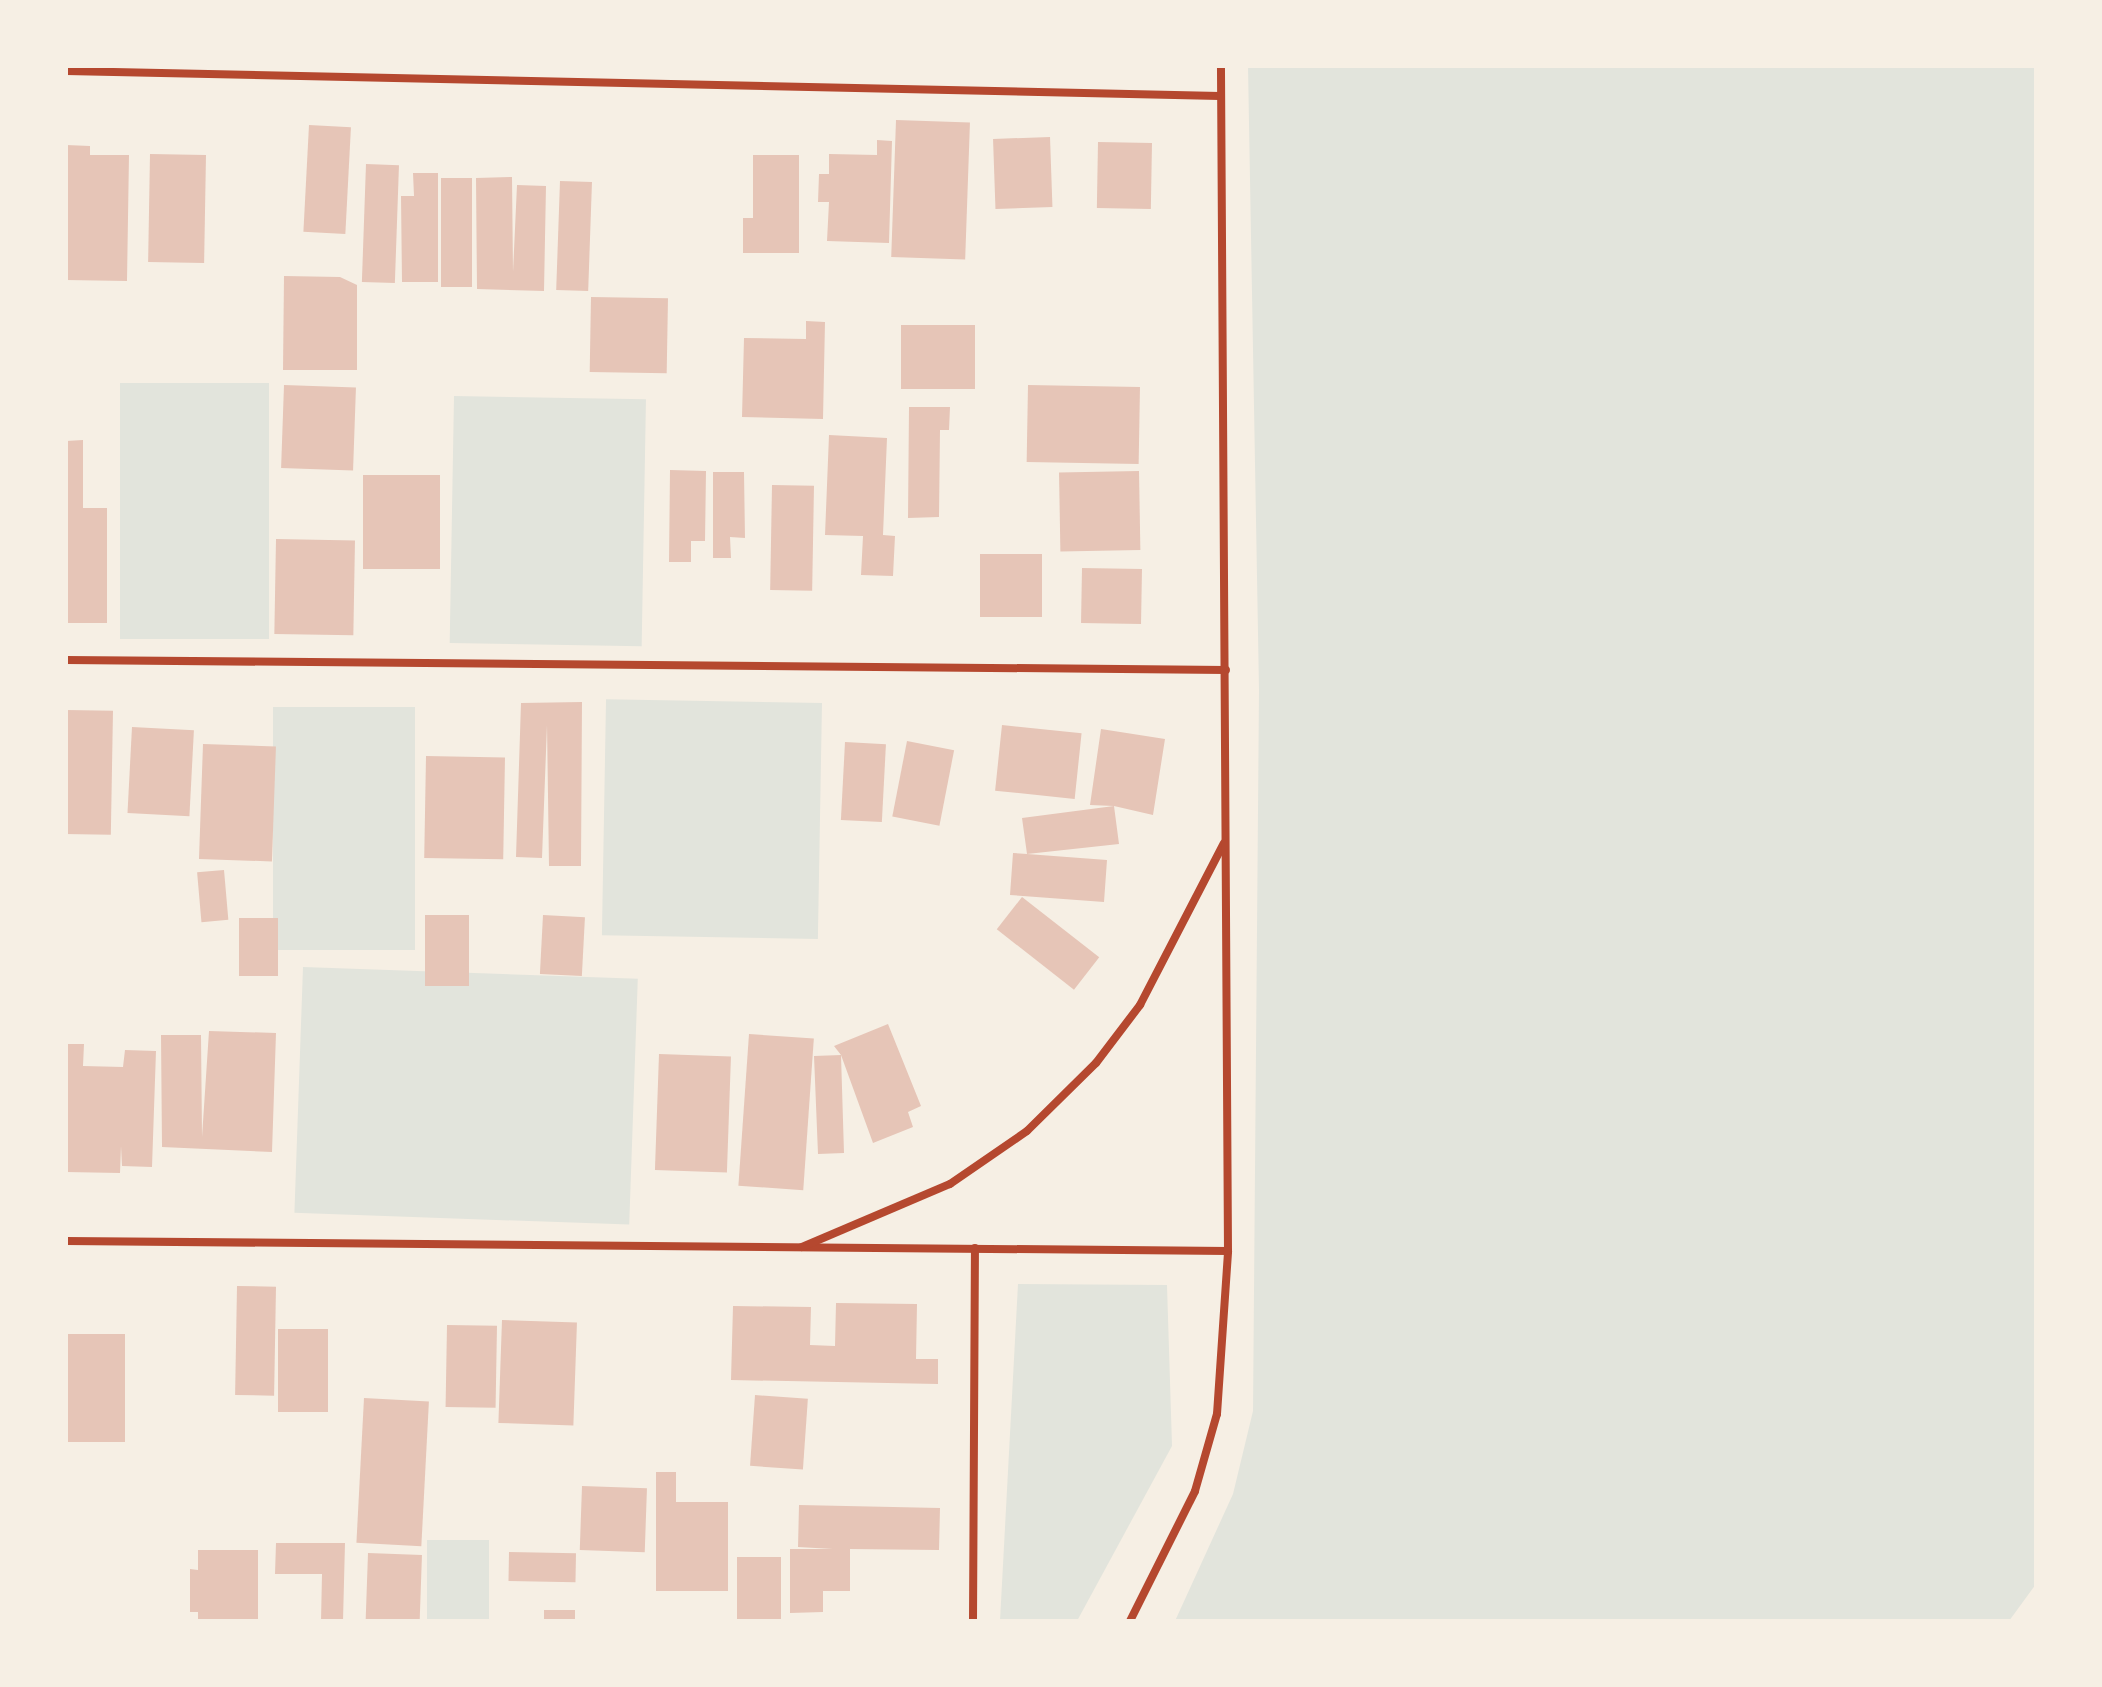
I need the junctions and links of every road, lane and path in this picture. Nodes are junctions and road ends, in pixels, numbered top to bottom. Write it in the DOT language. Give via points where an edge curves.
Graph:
graph roads {
  1 [pos="507,66"];
  2 [pos="1221,66"];
  3 [pos="157,70"];
  4 [pos="66,71"];
  5 [pos="507,78"];
  6 [pos="1220,96"];
  7 [pos="66,660"];
  8 [pos="1226,670"];
  9 [pos="1226,840"];
  10 [pos="66,1241"];
  11 [pos="975,1248"];
  12 [pos="798,1249"];
  13 [pos="1228,1251"];
  14 [pos="973,1621"];
  15 [pos="1130,1621"];
  1 -- 5 [label="street"];
  2 -- 6 [label="street"];
  3 -- 4 [label="street"];
  3 -- 5 [label="street"];
  5 -- 6 [label="street"];
  6 -- 8 [label="street"];
  7 -- 8 [label="street"];
  8 -- 9 [label="street"];
  9 -- 12 [label="street" via="1140,1005 1096,1063 1027,1131 950,1184"];
  9 -- 13 [label="street"];
  10 -- 12 [label="street"];
  11 -- 12 [label="street"];
  11 -- 13 [label="street"];
  11 -- 14 [label="street"];
  13 -- 15 [label="street" via="1217,1414 1195,1491"];
}
